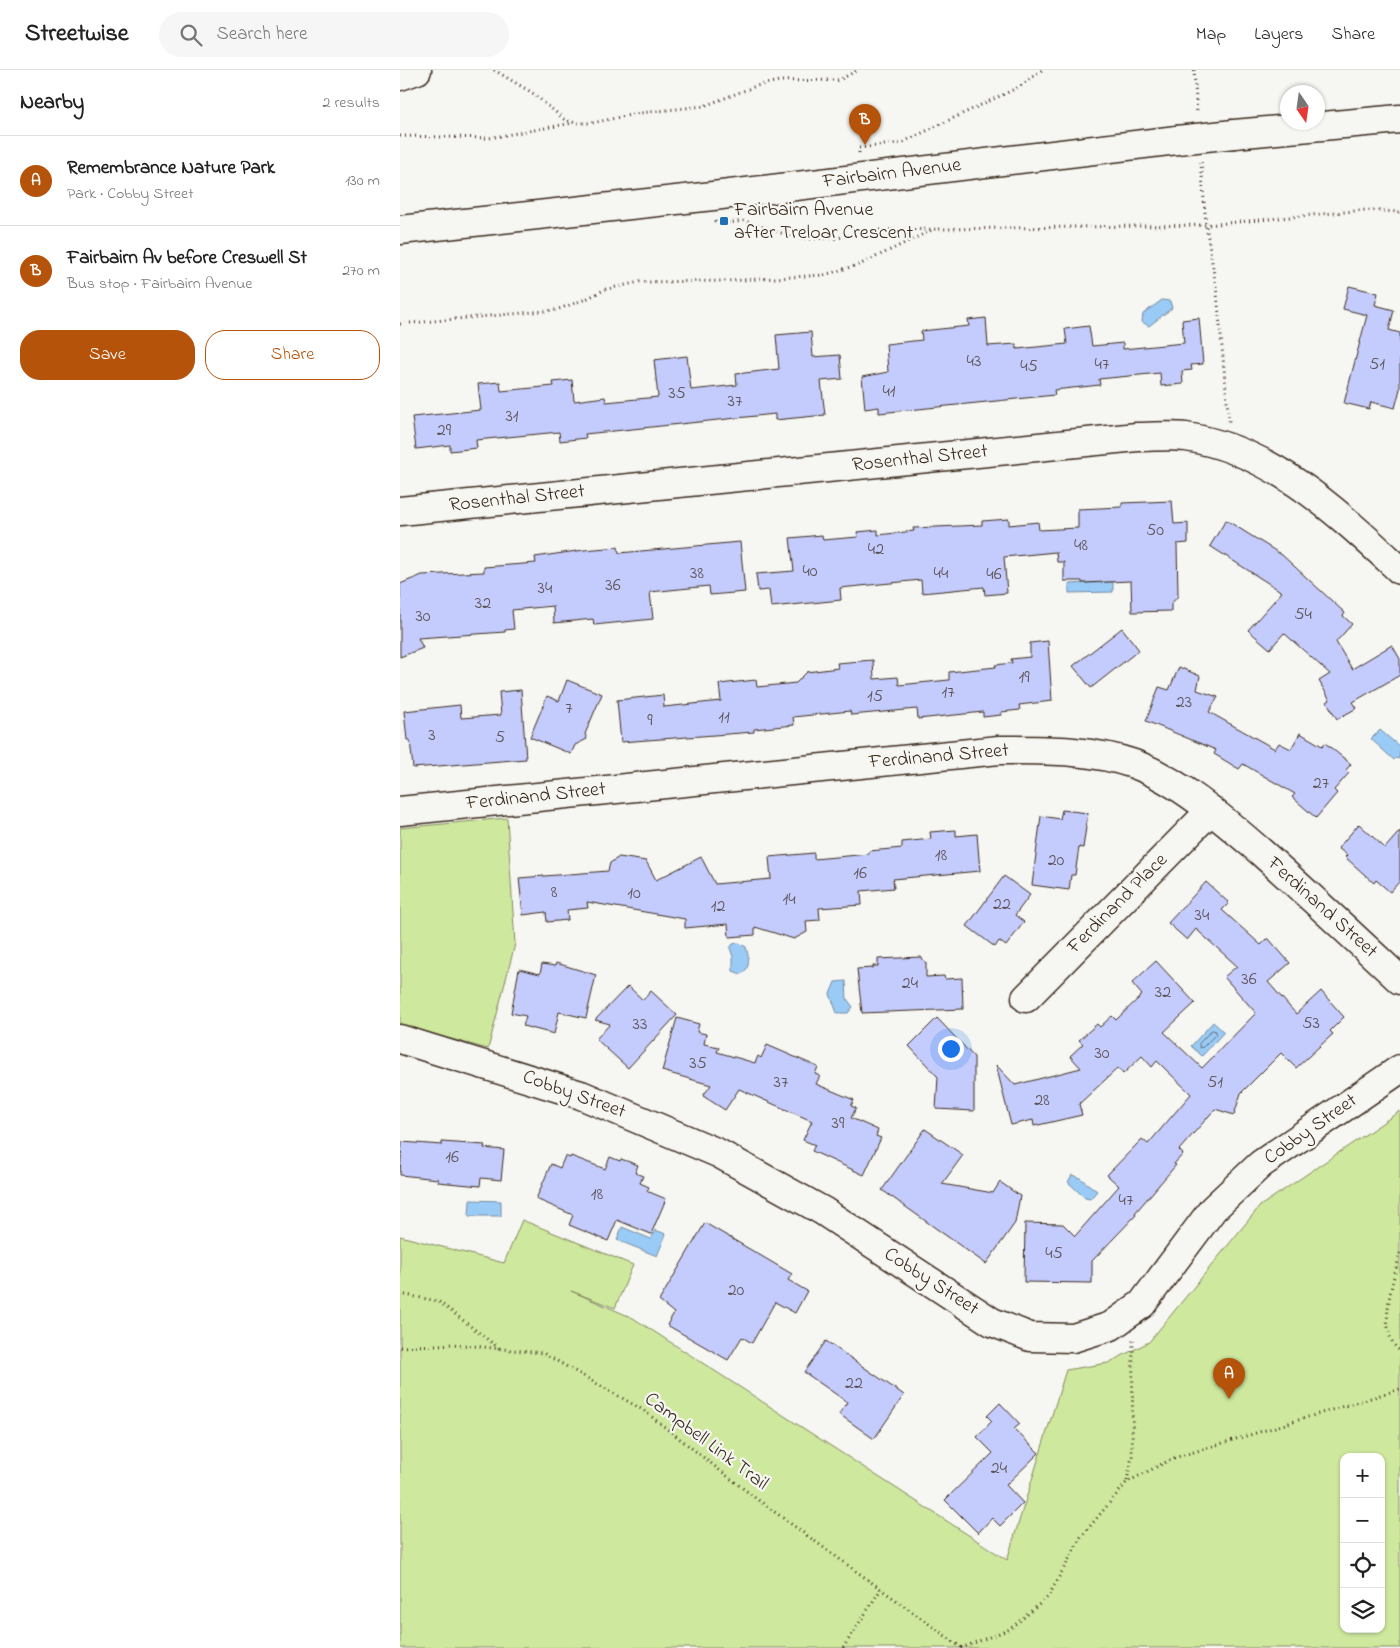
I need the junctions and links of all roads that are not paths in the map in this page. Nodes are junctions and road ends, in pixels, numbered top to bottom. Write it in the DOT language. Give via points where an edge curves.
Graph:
graph roads {
  1 [pos="417,70"];
  2 [pos="400,76"];
  3 [pos="1400,113"];
  4 [pos="1400,119"];
  5 [pos="1325,125"];
  6 [pos="1325,125"];
  7 [pos="1280,129"];
  8 [pos="400,230"];
  9 [pos="400,511"];
  10 [pos="1400,570"];
  11 [pos="1211,810"];
  12 [pos="400,811"];
  13 [pos="1400,980"];
  14 [pos="1026,998"];
  15 [pos="400,1039"];
  16 [pos="1400,1069"];
  1 -- 2 [label="street"];
  3 -- 5 [label="street, Fairbairn Avenue"];
  4 -- 6 [label="street, Fairbairn Avenue"];
  7 -- 8 [label="street, Fairbairn Avenue, bridge"];
  9 -- 10 [label="street, Rosenthal Street" via="1127,438 1185,437 1230,448 1276,469 1337,511"];
  11 -- 12 [label="street, Ferdinand Street" via="1180,788 1134,764 1075,751 999,750"];
  11 -- 13 [label="street, Ferdinand Street" via="1326,910"];
  11 -- 14 [label="street, Ferdinand Place"];
  15 -- 16 [label="street, Cobby Street" via="581,1094 718,1153 823,1211 992,1322 1030,1337 1047,1338 1073,1338 1111,1326 1142,1304 1213,1208 1261,1164"];
}
